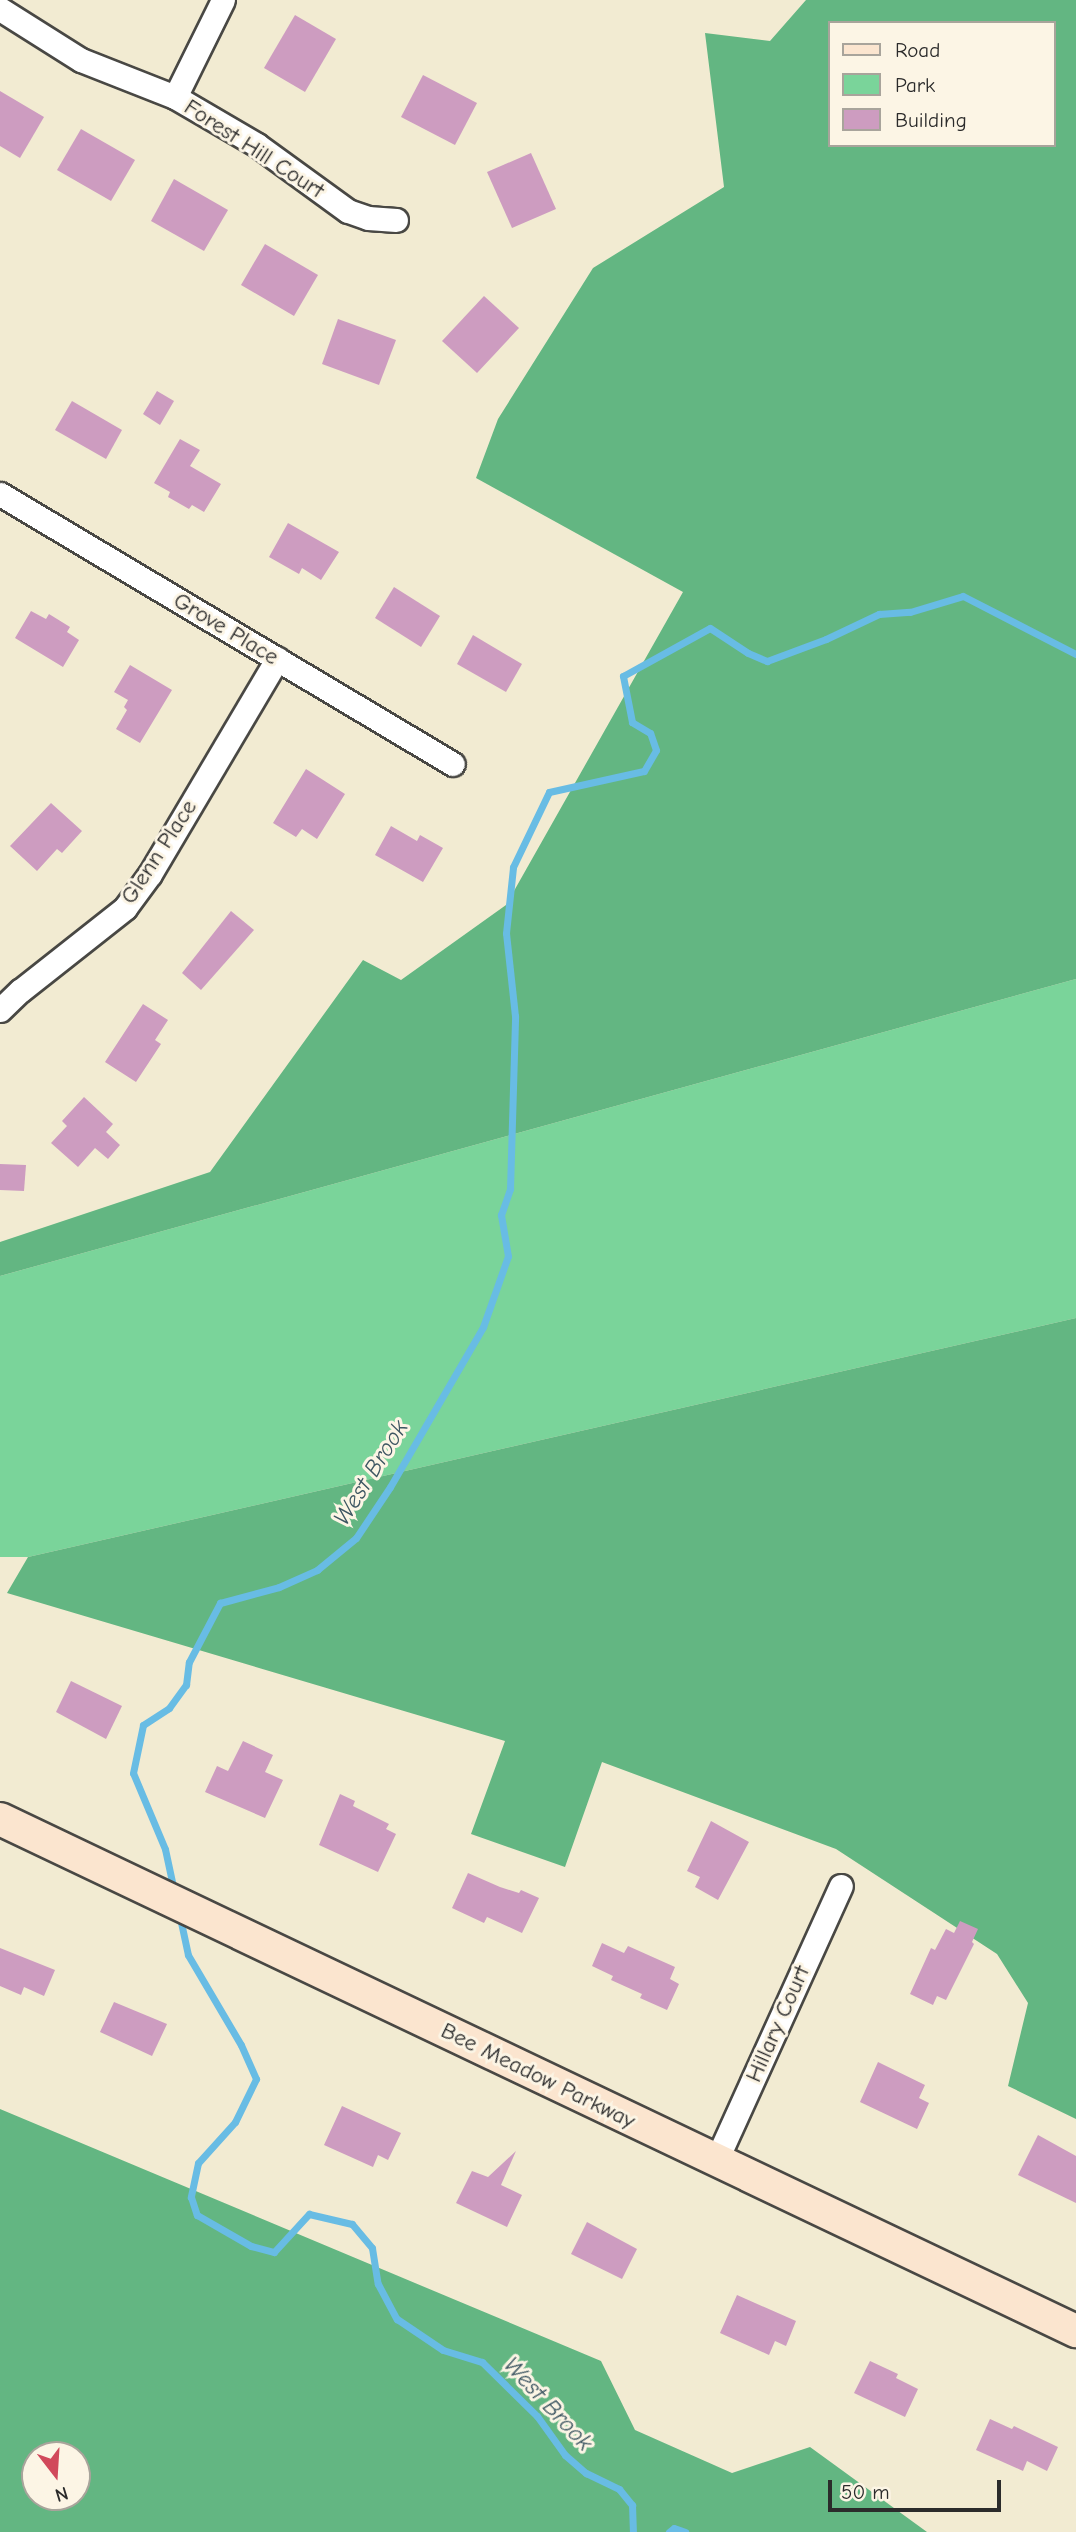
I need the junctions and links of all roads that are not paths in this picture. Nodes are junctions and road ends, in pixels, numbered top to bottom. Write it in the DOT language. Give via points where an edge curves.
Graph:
graph roads {
  1 [pos="223,0"];
  2 [pos="0,9"];
  3 [pos="175,97"];
  4 [pos="396,220"];
  5 [pos="0,494"];
  6 [pos="276,659"];
  7 [pos="453,764"];
  8 [pos="0,1010"];
  9 [pos="0,1819"];
  10 [pos="841,1886"];
  11 [pos="716,2161"];
  12 [pos="1076,2331"];
  1 -- 3 [label="street, Forest Hill Court"];
  2 -- 3 [label="street" via="81,60"];
  3 -- 4 [label="street, Forest Hill Court" via="257,145 348,211"];
  5 -- 6 [label="street, Grove Place"];
  6 -- 7 [label="street, Grove Place"];
  6 -- 8 [label="street, Glenn Place" via="150,874 125,908"];
  9 -- 11 [label="street, Bee Meadow Parkway"];
  10 -- 11 [label="street, Hillary Court"];
  11 -- 12 [label="street, Bee Meadow Parkway"];
}
